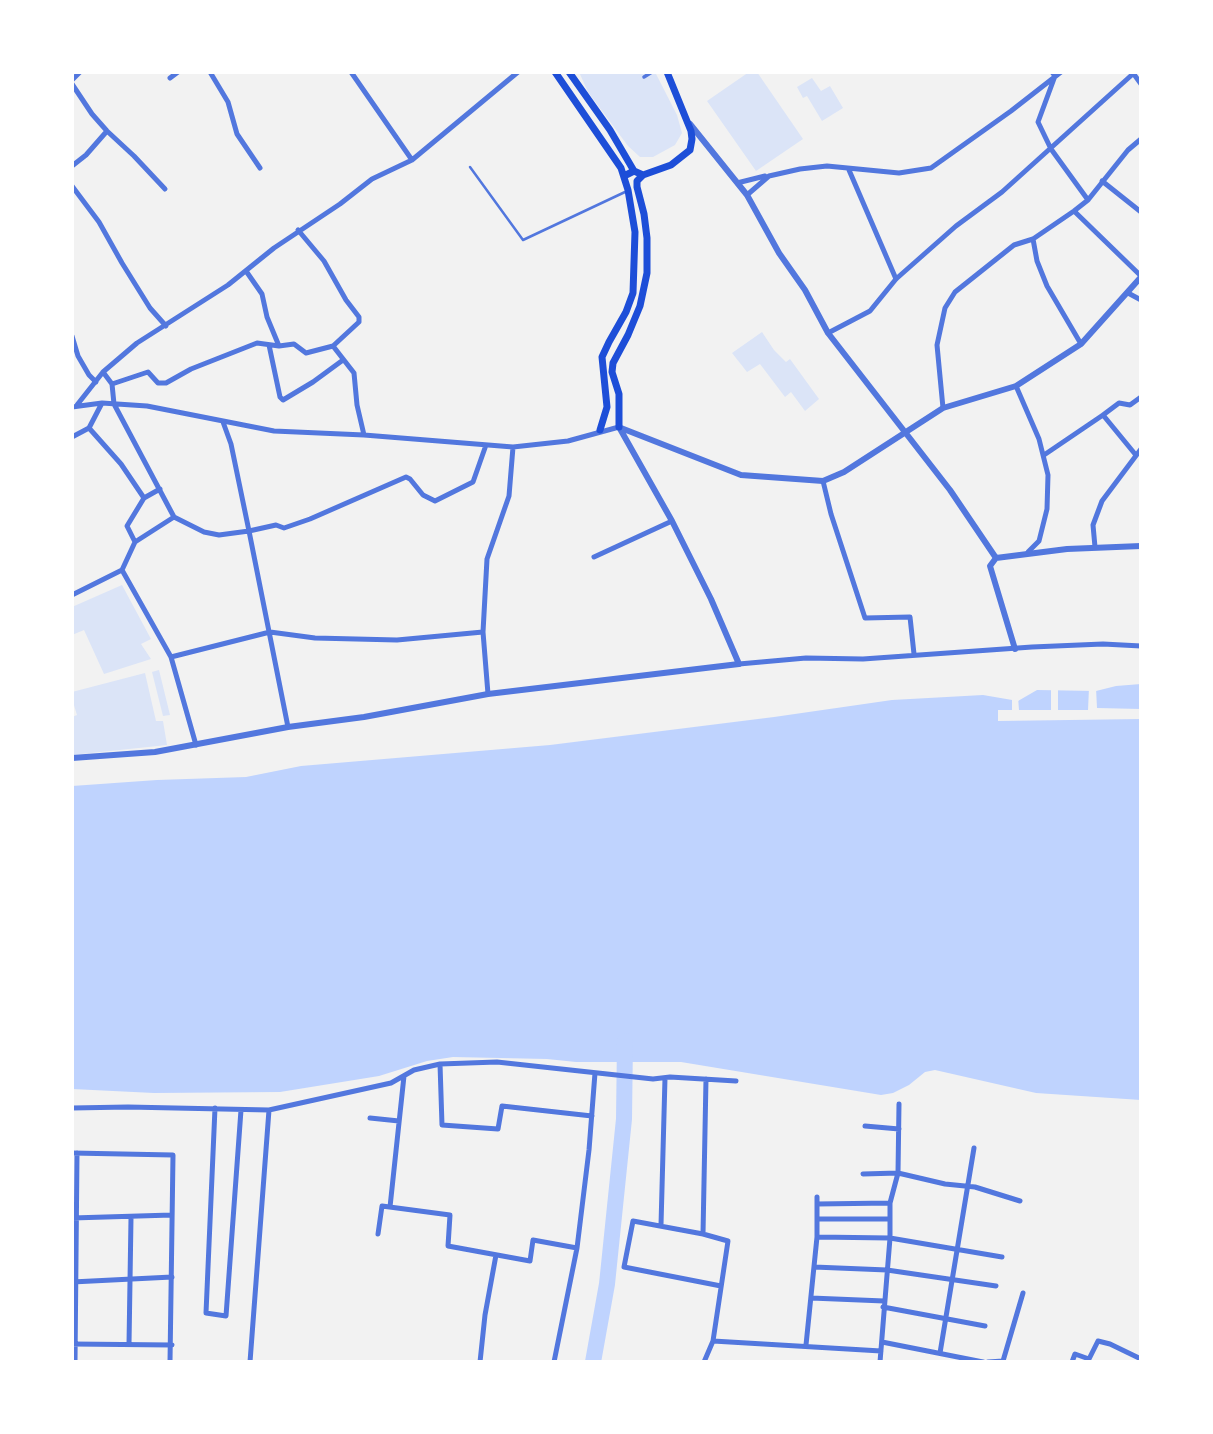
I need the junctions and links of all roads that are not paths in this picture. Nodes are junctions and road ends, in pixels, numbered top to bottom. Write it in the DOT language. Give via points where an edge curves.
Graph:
graph roads {
  1 [pos="80,72"];
  2 [pos="178,72"];
  3 [pos="210,72"];
  4 [pos="351,72"];
  5 [pos="518,72"];
  6 [pos="555,72"];
  7 [pos="569,72"];
  8 [pos="652,72"];
  9 [pos="674,72"];
  10 [pos="1061,72"];
  11 [pos="1134,73"];
  12 [pos="1053,74"];
  13 [pos="669,76"];
  14 [pos="644,77"];
  15 [pos="170,78"];
  16 [pos="72,82"];
  17 [pos="1141,84"];
  18 [pos="687,120"];
  19 [pos="107,131"];
  20 [pos="1141,139"];
  21 [pos="1051,149"];
  22 [pos="412,160"];
  23 [pos="72,166"];
  24 [pos="470,167"];
  25 [pos="260,168"];
  26 [pos="849,170"];
  27 [pos="634,171"];
  28 [pos="643,174"];
  29 [pos="624,176"];
  30 [pos="769,176"];
  31 [pos="1102,181"];
  32 [pos="737,183"];
  33 [pos="72,186"];
  34 [pos="165,188"];
  35 [pos="628,190"];
  36 [pos="747,195"];
  37 [pos="1088,200"];
  38 [pos="1074,211"];
  39 [pos="1141,212"];
  40 [pos="298,230"];
  41 [pos="1033,239"];
  42 [pos="246,271"];
  43 [pos="1141,276"];
  44 [pos="896,279"];
  45 [pos="1128,293"];
  46 [pos="1141,300"];
  47 [pos="166,326"];
  48 [pos="828,332"];
  49 [pos="72,336"];
  50 [pos="1081,344"];
  51 [pos="269,345"];
  52 [pos="279,346"];
  53 [pos="333,346"];
  54 [pos="344,359"];
  55 [pos="103,372"];
  56 [pos="96,382"];
  57 [pos="112,384"];
  58 [pos="1016,386"];
  59 [pos="1141,397"];
  60 [pos="102,403"];
  61 [pos="114,404"];
  62 [pos="74,406"];
  63 [pos="943,408"];
  64 [pos="1103,415"];
  65 [pos="223,422"];
  66 [pos="619,427"];
  67 [pos="89,428"];
  68 [pos="600,430"];
  69 [pos="905,432"];
  70 [pos="364,435"];
  71 [pos="72,437"];
  72 [pos="486,445"];
  73 [pos="513,447"];
  74 [pos="1141,449"];
  75 [pos="1135,454"];
  76 [pos="1044,455"];
  77 [pos="823,481"];
  78 [pos="160,489"];
  79 [pos="145,498"];
  80 [pos="174,517"];
  81 [pos="672,521"];
  82 [pos="249,531"];
  83 [pos="135,542"];
  84 [pos="1141,546"];
  85 [pos="1095,547"];
  86 [pos="1028,552"];
  87 [pos="594,556"];
  88 [pos="996,558"];
  89 [pos="122,570"];
  90 [pos="72,595"];
  91 [pos="270,632"];
  92 [pos="483,632"];
  93 [pos="1141,646"];
  94 [pos="1015,649"];
  95 [pos="915,654"];
  96 [pos="171,657"];
  97 [pos="739,664"];
  98 [pos="488,694"];
  99 [pos="288,727"];
  100 [pos="196,745"];
  101 [pos="72,758"];
  102 [pos="440,1064"];
  103 [pos="596,1073"];
  104 [pos="404,1076"];
  105 [pos="665,1078"];
  106 [pos="706,1079"];
  107 [pos="736,1081"];
  108 [pos="899,1104"];
  109 [pos="72,1108"];
  110 [pos="215,1108"];
  111 [pos="242,1110"];
  112 [pos="269,1110"];
  113 [pos="592,1116"];
  114 [pos="370,1118"];
  115 [pos="399,1121"];
  116 [pos="865,1126"];
  117 [pos="899,1129"];
  118 [pos="974,1148"];
  119 [pos="74,1153"];
  120 [pos="898,1173"];
  121 [pos="863,1174"];
  122 [pos="967,1186"];
  123 [pos="1020,1200"];
  124 [pos="890,1203"];
  125 [pos="390,1207"];
  126 [pos="172,1215"];
  127 [pos="74,1218"];
  128 [pos="131,1218"];
  129 [pos="817,1219"];
  130 [pos="890,1219"];
  131 [pos="661,1226"];
  132 [pos="378,1234"];
  133 [pos="704,1234"];
  134 [pos="817,1237"];
  135 [pos="890,1238"];
  136 [pos="577,1248"];
  137 [pos="957,1249"];
  138 [pos="496,1255"];
  139 [pos="1002,1257"];
  140 [pos="814,1267"];
  141 [pos="887,1270"];
  142 [pos="172,1278"];
  143 [pos="131,1279"];
  144 [pos="951,1281"];
  145 [pos="73,1282"];
  146 [pos="721,1286"];
  147 [pos="996,1286"];
  148 [pos="1023,1293"];
  149 [pos="811,1298"];
  150 [pos="883,1304"];
  151 [pos="945,1319"];
  152 [pos="985,1326"];
  153 [pos="713,1340"];
  154 [pos="882,1342"];
  155 [pos="73,1344"];
  156 [pos="129,1344"];
  157 [pos="172,1345"];
  158 [pos="806,1345"];
  159 [pos="881,1351"];
  160 [pos="940,1353"];
  161 [pos="1141,1359"];
  162 [pos="75,1362"];
  163 [pos="170,1362"];
  164 [pos="250,1362"];
  165 [pos="480,1362"];
  166 [pos="554,1362"];
  167 [pos="704,1362"];
  168 [pos="880,1362"];
  169 [pos="986,1362"];
  170 [pos="1072,1362"];
  1 -- 16 [label="street"];
  2 -- 15 [label="street"];
  3 -- 25 [label="street" via="228,102 237,134"];
  4 -- 22 [label="street"];
  5 -- 22 [label="street"];
  6 -- 29 [label="main road"];
  7 -- 27 [label="main road"];
  8 -- 14 [label="street"];
  9 -- 13 [label="street"];
  10 -- 12 [label="street"];
  11 -- 17 [label="street"];
  11 -- 21 [label="street"];
  12 -- 21 [label="street" via="1038,122"];
  12 -- 26 [label="street" via="1011,111 931,168 899,173"];
  13 -- 18 [label="main road"];
  16 -- 19 [label="street"];
  18 -- 28 [label="main road" via="690,150 671,165"];
  18 -- 32 [label="street"];
  19 -- 23 [label="street"];
  19 -- 34 [label="street"];
  20 -- 31 [label="street"];
  21 -- 37 [label="street"];
  21 -- 44 [label="street"];
  22 -- 40 [label="street" via="372,179"];
  24 -- 35 [label="lane" via="523,240"];
  26 -- 30 [label="street" via="827,166"];
  26 -- 44 [label="street"];
  27 -- 28 [label="main road"];
  27 -- 29 [label="main road"];
  28 -- 66 [label="main road" via="637,187 648,238 647,273 640,306 612,363 619,394"];
  29 -- 35 [label="main road"];
  30 -- 32 [label="street"];
  30 -- 36 [label="street"];
  31 -- 37 [label="street"];
  31 -- 39 [label="street"];
  32 -- 36 [label="street"];
  33 -- 47 [label="street"];
  35 -- 68 [label="main road" via="635,232 634,286 603,357 607,407"];
  36 -- 48 [label="street"];
  37 -- 38 [label="street"];
  38 -- 41 [label="street"];
  38 -- 43 [label="street"];
  40 -- 42 [label="street"];
  40 -- 53 [label="street" via="359,317"];
  41 -- 50 [label="street" via="1047,286"];
  41 -- 63 [label="street" via="1014,245 993,260 955,292 945,308 937,345"];
  42 -- 47 [label="street"];
  42 -- 52 [label="street" via="262,294"];
  43 -- 45 [label="street"];
  44 -- 48 [label="street" via="870,311"];
  45 -- 46 [label="street"];
  45 -- 50 [label="street"];
  47 -- 55 [label="street"];
  48 -- 69 [label="street"];
  49 -- 56 [label="street" via="78,356"];
  50 -- 58 [label="street"];
  51 -- 52 [label="street"];
  51 -- 54 [label="street" via="284,400"];
  51 -- 57 [label="street" via="257,343 166,383 158,383 148,373"];
  52 -- 53 [label="street" via="294,344 306,353"];
  53 -- 54 [label="street"];
  54 -- 70 [label="street" via="356,379 356,405"];
  55 -- 56 [label="street"];
  55 -- 57 [label="street"];
  56 -- 62 [label="street"];
  57 -- 61 [label="street"];
  58 -- 63 [label="street"];
  58 -- 76 [label="street"];
  59 -- 64 [label="street" via="1130,405 1119,403"];
  60 -- 61 [label="street"];
  60 -- 62 [label="street"];
  60 -- 67 [label="street"];
  61 -- 65 [label="street"];
  61 -- 78 [label="street"];
  63 -- 69 [label="street"];
  64 -- 75 [label="street"];
  64 -- 76 [label="street"];
  65 -- 70 [label="street" via="274,431"];
  65 -- 82 [label="street"];
  66 -- 68 [label="street"];
  66 -- 77 [label="street" via="741,475"];
  66 -- 81 [label="street"];
  67 -- 71 [label="street"];
  67 -- 79 [label="street"];
  68 -- 73 [label="street" via="568,441"];
  69 -- 77 [label="street"];
  69 -- 88 [label="street"];
  70 -- 72 [label="street"];
  72 -- 73 [label="street"];
  72 -- 82 [label="street" via="473,482 442,499 428,499 406,477 284,528 276,525"];
  73 -- 92 [label="street" via="509,496 487,559"];
  74 -- 75 [label="street"];
  75 -- 85 [label="street" via="1102,501 1093,525"];
  76 -- 86 [label="street" via="1047,509 1039,541"];
  77 -- 95 [label="street" via="865,618 911,617"];
  78 -- 79 [label="street"];
  78 -- 80 [label="street"];
  79 -- 83 [label="street" via="127,527"];
  80 -- 82 [label="street" via="204,533"];
  80 -- 83 [label="street"];
  81 -- 87 [label="street"];
  81 -- 97 [label="street"];
  82 -- 91 [label="street"];
  83 -- 89 [label="street"];
  84 -- 85 [label="street"];
  85 -- 86 [label="street"];
  86 -- 88 [label="street"];
  88 -- 94 [label="street" via="990,566"];
  89 -- 90 [label="street"];
  89 -- 96 [label="street"];
  91 -- 92 [label="street" via="372,640"];
  91 -- 96 [label="street"];
  91 -- 99 [label="street"];
  92 -- 98 [label="street"];
  93 -- 94 [label="street"];
  94 -- 95 [label="street"];
  95 -- 97 [label="street"];
  96 -- 100 [label="street"];
  97 -- 98 [label="street"];
  98 -- 99 [label="street"];
  99 -- 100 [label="street"];
  100 -- 101 [label="street"];
  102 -- 103 [label="street" via="498,1062"];
  102 -- 104 [label="street"];
  102 -- 113 [label="street" via="442,1125 498,1129 502,1106"];
  103 -- 105 [label="street"];
  103 -- 113 [label="street"];
  104 -- 112 [label="street" via="391,1083"];
  104 -- 115 [label="street"];
  105 -- 106 [label="street"];
  105 -- 131 [label="street"];
  106 -- 107 [label="street"];
  106 -- 133 [label="street"];
  108 -- 117 [label="street"];
  109 -- 110 [label="street"];
  110 -- 111 [label="street"];
  110 -- 111 [label="street" via="206,1313 226,1316"];
  111 -- 112 [label="street"];
  112 -- 164 [label="street"];
  113 -- 136 [label="street"];
  114 -- 115 [label="street"];
  115 -- 125 [label="street"];
  116 -- 117 [label="street"];
  117 -- 120 [label="street"];
  118 -- 122 [label="street"];
  119 -- 126 [label="street" via="173,1155"];
  119 -- 127 [label="street"];
  120 -- 121 [label="street"];
  120 -- 122 [label="street"];
  120 -- 124 [label="street"];
  122 -- 123 [label="street"];
  122 -- 137 [label="street"];
  124 -- 129 [label="street" via="817,1200"];
  124 -- 130 [label="street"];
  125 -- 132 [label="street" via="382,1206"];
  125 -- 138 [label="street" via="450,1215 449,1246"];
  126 -- 128 [label="street"];
  126 -- 142 [label="street"];
  127 -- 128 [label="street"];
  127 -- 145 [label="street"];
  128 -- 143 [label="street"];
  129 -- 130 [label="street"];
  129 -- 134 [label="street"];
  130 -- 135 [label="street"];
  131 -- 133 [label="street"];
  131 -- 146 [label="street" via="633,1221 624,1267"];
  133 -- 146 [label="street" via="728,1241"];
  134 -- 135 [label="street"];
  134 -- 140 [label="street"];
  135 -- 137 [label="street"];
  135 -- 141 [label="street"];
  136 -- 138 [label="street" via="533,1240 530,1261"];
  136 -- 166 [label="street"];
  137 -- 139 [label="street"];
  137 -- 144 [label="street"];
  138 -- 165 [label="street"];
  140 -- 141 [label="street"];
  140 -- 149 [label="street"];
  141 -- 144 [label="street"];
  141 -- 150 [label="street"];
  142 -- 143 [label="street"];
  142 -- 157 [label="street"];
  143 -- 145 [label="street"];
  143 -- 156 [label="street"];
  144 -- 147 [label="street"];
  144 -- 151 [label="street"];
  145 -- 155 [label="street"];
  146 -- 153 [label="street"];
  148 -- 169 [label="street" via="1003,1361"];
  149 -- 150 [label="street"];
  149 -- 158 [label="street"];
  150 -- 151 [label="street"];
  150 -- 154 [label="street"];
  151 -- 152 [label="street"];
  151 -- 160 [label="street"];
  153 -- 158 [label="street"];
  153 -- 167 [label="street"];
  154 -- 159 [label="street"];
  154 -- 160 [label="street"];
  155 -- 156 [label="street"];
  155 -- 162 [label="street"];
  156 -- 157 [label="street"];
  157 -- 163 [label="street"];
  158 -- 159 [label="street"];
  159 -- 168 [label="street"];
  160 -- 169 [label="street"];
  161 -- 170 [label="street" via="1098,1341 1089,1359 1075,1354"];
}
